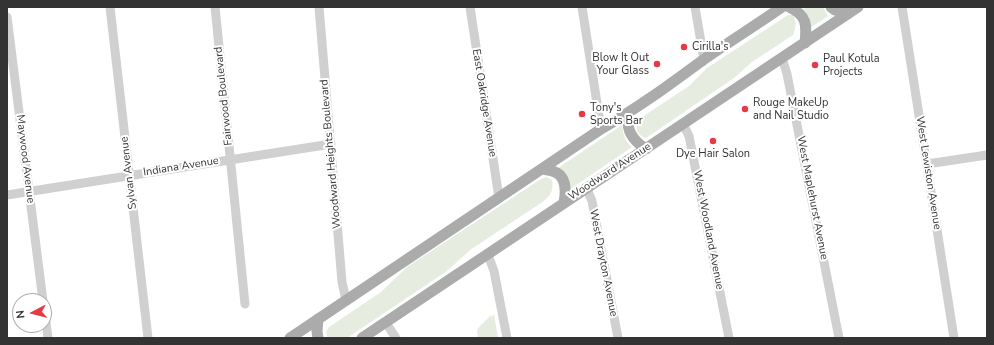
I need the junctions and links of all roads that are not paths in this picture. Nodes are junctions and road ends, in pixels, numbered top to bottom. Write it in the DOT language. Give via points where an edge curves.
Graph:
graph roads {
  1 [pos="110,7"];
  2 [pos="215,7"];
  3 [pos="319,7"];
  4 [pos="470,7"];
  5 [pos="582,7"];
  6 [pos="695,7"];
  7 [pos="782,7"];
  8 [pos="789,7"];
  9 [pos="831,7"];
  10 [pos="858,7"];
  11 [pos="902,7"];
  12 [pos="848,14"];
  13 [pos="7,17"];
  14 [pos="805,42"];
  15 [pos="782,58"];
  16 [pos="704,60"];
  17 [pos="628,113"];
  18 [pos="683,124"];
  19 [pos="601,129"];
  20 [pos="331,144"];
  21 [pos="646,149"];
  22 [pos="987,155"];
  23 [pos="230,159"];
  24 [pos="927,164"];
  25 [pos="542,169"];
  26 [pos="130,176"];
  27 [pos="587,189"];
  28 [pos="29,192"];
  29 [pos="7,195"];
  30 [pos="499,198"];
  31 [pos="564,203"];
  32 [pos="488,255"];
  33 [pos="42,293"];
  34 [pos="346,300"];
  35 [pos="245,304"];
  36 [pos="318,319"];
  37 [pos="386,323"];
  38 [pos="148,338"];
  39 [pos="290,338"];
  40 [pos="318,338"];
  41 [pos="362,338"];
  42 [pos="396,338"];
  43 [pos="507,338"];
  44 [pos="618,338"];
  45 [pos="729,338"];
  46 [pos="839,338"];
  47 [pos="954,338"];
  1 -- 26 [label="street, Sylvan Avenue"];
  2 -- 23 [label="street, Fairwood Boulevard"];
  3 -- 20 [label="street, Woodward Heights Boulevard"];
  4 -- 30 [label="street, East Oakridge Avenue"];
  5 -- 19 [label="street"];
  6 -- 16 [label="street"];
  7 -- 16 [label="main road"];
  8 -- 14 [label="main road" via="799,12 804,19 807,29"];
  9 -- 12 [label="main road"];
  10 -- 12 [label="main road, Woodward Avenue"];
  11 -- 24 [label="street, West Lewiston Avenue"];
  12 -- 14 [label="main road, Woodward Avenue"];
  13 -- 28 [label="street, Maywood Avenue"];
  14 -- 15 [label="main road, Woodward Avenue"];
  15 -- 18 [label="main road, Woodward Avenue"];
  15 -- 46 [label="street, West Maplehurst Avenue"];
  16 -- 17 [label="main road"];
  17 -- 19 [label="main road"];
  17 -- 21 [label="main road" via="627,122 632,137"];
  18 -- 21 [label="main road, Woodward Avenue"];
  18 -- 45 [label="street, West Woodland Avenue" via="689,136"];
  19 -- 25 [label="main road"];
  20 -- 23 [label="street, Indiana Avenue"];
  20 -- 34 [label="street, Woodward Heights Boulevard" via="342,282"];
  21 -- 27 [label="main road, Woodward Avenue"];
  22 -- 24 [label="street"];
  23 -- 26 [label="street, Indiana Avenue"];
  23 -- 35 [label="street, Fairwood Boulevard"];
  24 -- 47 [label="street, West Lewiston Avenue"];
  25 -- 30 [label="main road"];
  25 -- 31 [label="main road" via="555,172 564,181"];
  26 -- 28 [label="street, Indiana Avenue"];
  26 -- 38 [label="street, Sylvan Avenue"];
  27 -- 31 [label="main road, Woodward Avenue"];
  27 -- 44 [label="street, West Drayton Avenue" via="592,201"];
  28 -- 29 [label="street, Indiana Avenue"];
  28 -- 33 [label="street, Maywood Avenue"];
  30 -- 34 [label="main road"];
  31 -- 32 [label="main road, Woodward Avenue"];
  32 -- 37 [label="main road, Woodward Avenue"];
  32 -- 43 [label="street" via="494,271"];
  34 -- 36 [label="main road"];
  36 -- 39 [label="main road"];
  36 -- 40 [label="main road"];
  37 -- 41 [label="main road, Woodward Avenue"];
  37 -- 42 [label="street"];
}
